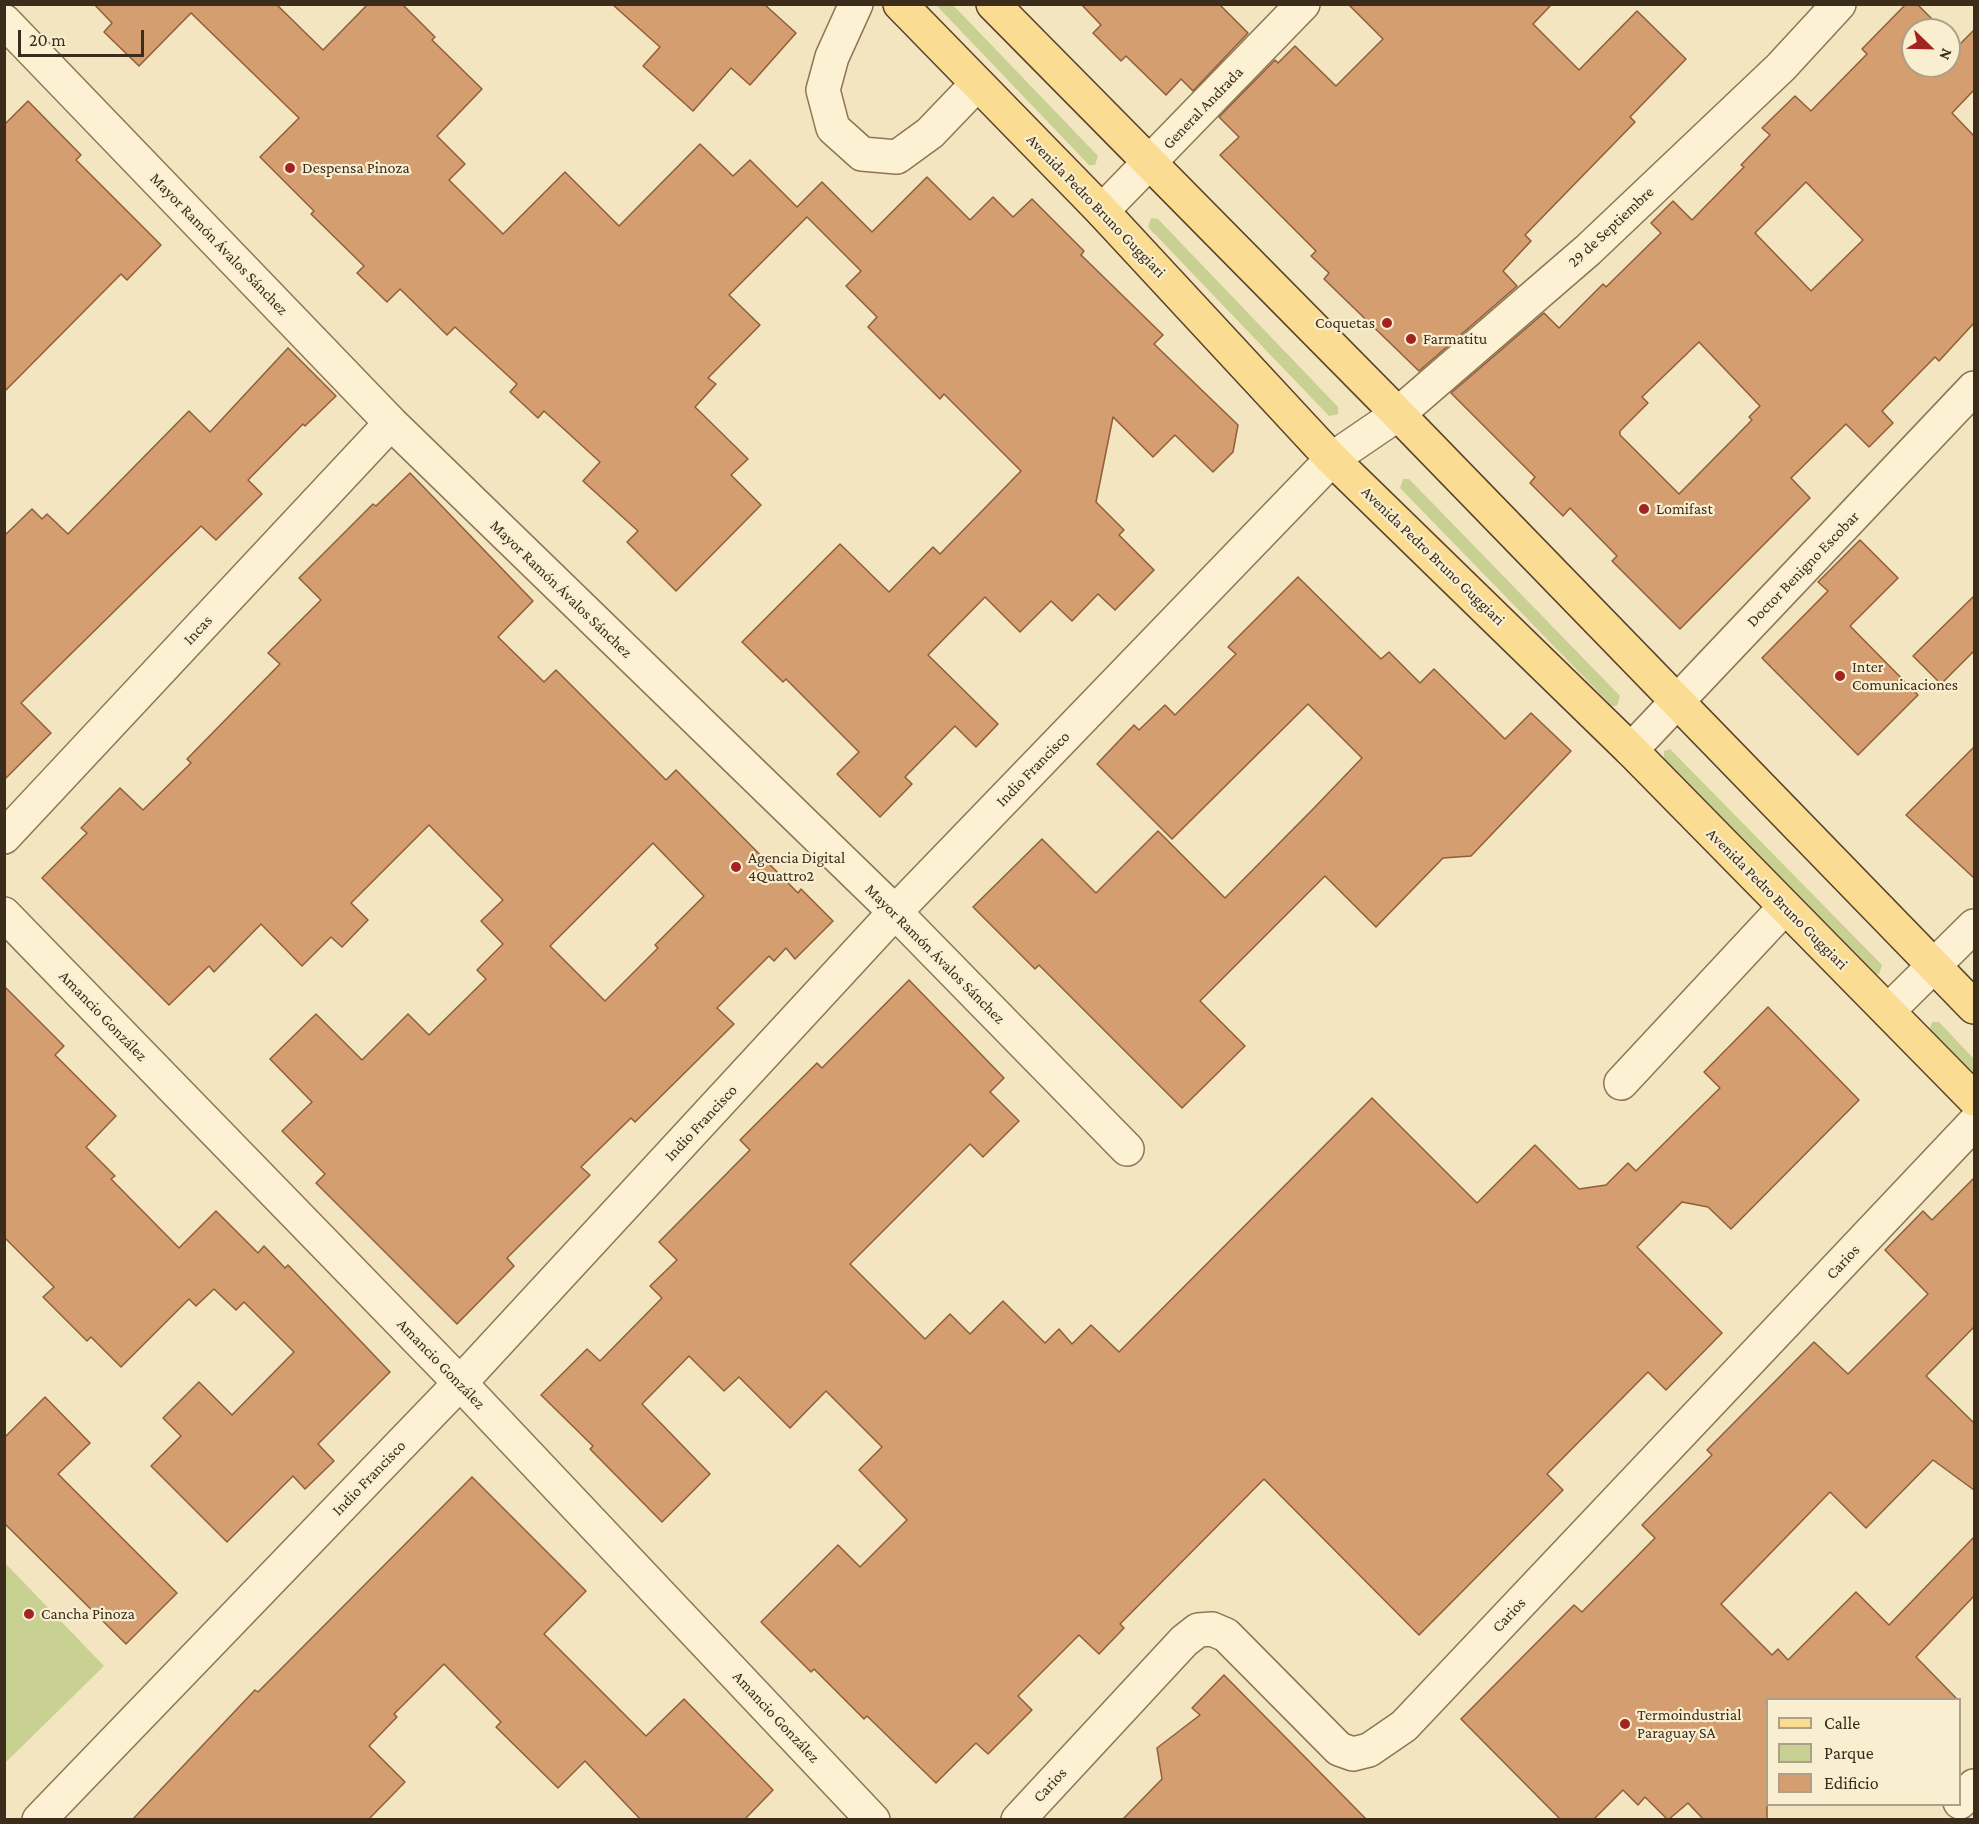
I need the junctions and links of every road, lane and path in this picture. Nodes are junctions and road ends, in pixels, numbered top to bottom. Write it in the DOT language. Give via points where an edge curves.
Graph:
graph roads {
  1 [pos="855,4"];
  2 [pos="900,4"];
  3 [pos="993,4"];
  4 [pos="1303,4"];
  5 [pos="1839,4"];
  6 [pos="4,21"];
  7 [pos="977,84"];
  8 [pos="1149,163"];
  9 [pos="1102,211"];
  10 [pos="1974,388"];
  11 [pos="1398,414"];
  12 [pos="391,423"];
  13 [pos="1369,434"];
  14 [pos="1332,459"];
  15 [pos="1676,703"];
  16 [pos="1631,750"];
  17 [pos="4,837"];
  18 [pos="1785,907"];
  19 [pos="895,912"];
  20 [pos="4,915"];
  21 [pos="1974,926"];
  22 [pos="1935,966"];
  23 [pos="1974,1007"];
  24 [pos="1888,1011"];
  25 [pos="1621,1083"];
  26 [pos="1974,1099"];
  27 [pos="1974,1123"];
  28 [pos="1127,1149"];
  29 [pos="460,1383"];
  30 [pos="1974,1786"];
  31 [pos="1961,1800"];
  32 [pos="1955,1806"];
  33 [pos="39,1820"];
  34 [pos="873,1820"];
  35 [pos="1018,1820"];
  36 [pos="1942,1820"];
  1 -- 7 [label="street" via="832,57 823,90 833,128 862,154 897,157 930,133"];
  2 -- 7 [label="main road, Avenida Pedro Bruno Guggiari"];
  3 -- 8 [label="main road"];
  4 -- 8 [label="street, General Andrada"];
  5 -- 11 [label="street, 29 de Septiembre" via="1781,67 1588,250"];
  6 -- 12 [label="street, Mayor Ramón Ávalos Sánchez"];
  7 -- 9 [label="main road, Avenida Pedro Bruno Guggiari"];
  8 -- 9 [label="street, General Andrada"];
  8 -- 11 [label="main road"];
  9 -- 14 [label="main road, Avenida Pedro Bruno Guggiari"];
  10 -- 15 [label="street, Doctor Benigno Escobar"];
  11 -- 13 [label="street, 29 de Septiembre"];
  11 -- 15 [label="main road"];
  12 -- 17 [label="street, Incas"];
  12 -- 19 [label="street, Mayor Ramón Ávalos Sánchez"];
  13 -- 14 [label="street, Indio Francisco"];
  14 -- 16 [label="main road, Avenida Pedro Bruno Guggiari"];
  14 -- 19 [label="street, Indio Francisco"];
  15 -- 16 [label="street, Doctor Benigno Escobar"];
  15 -- 22 [label="main road"];
  16 -- 18 [label="main road, Avenida Pedro Bruno Guggiari"];
  18 -- 24 [label="main road, Avenida Pedro Bruno Guggiari"];
  18 -- 25 [label="street"];
  19 -- 28 [label="street, Mayor Ramón Ávalos Sánchez"];
  19 -- 29 [label="street, Indio Francisco"];
  20 -- 29 [label="street, Amancio González"];
  21 -- 22 [label="street"];
  22 -- 23 [label="main road"];
  22 -- 24 [label="street"];
  24 -- 26 [label="main road, Avenida Pedro Bruno Guggiari"];
  27 -- 35 [label="street, Carios" via="1404,1726 1369,1750 1353,1754 1340,1749 1226,1635 1212,1629 1198,1630"];
  29 -- 33 [label="street, Indio Francisco"];
  29 -- 34 [label="street, Amancio González"];
  30 -- 31 [label="street"];
  32 -- 36 [label="street"];
}
